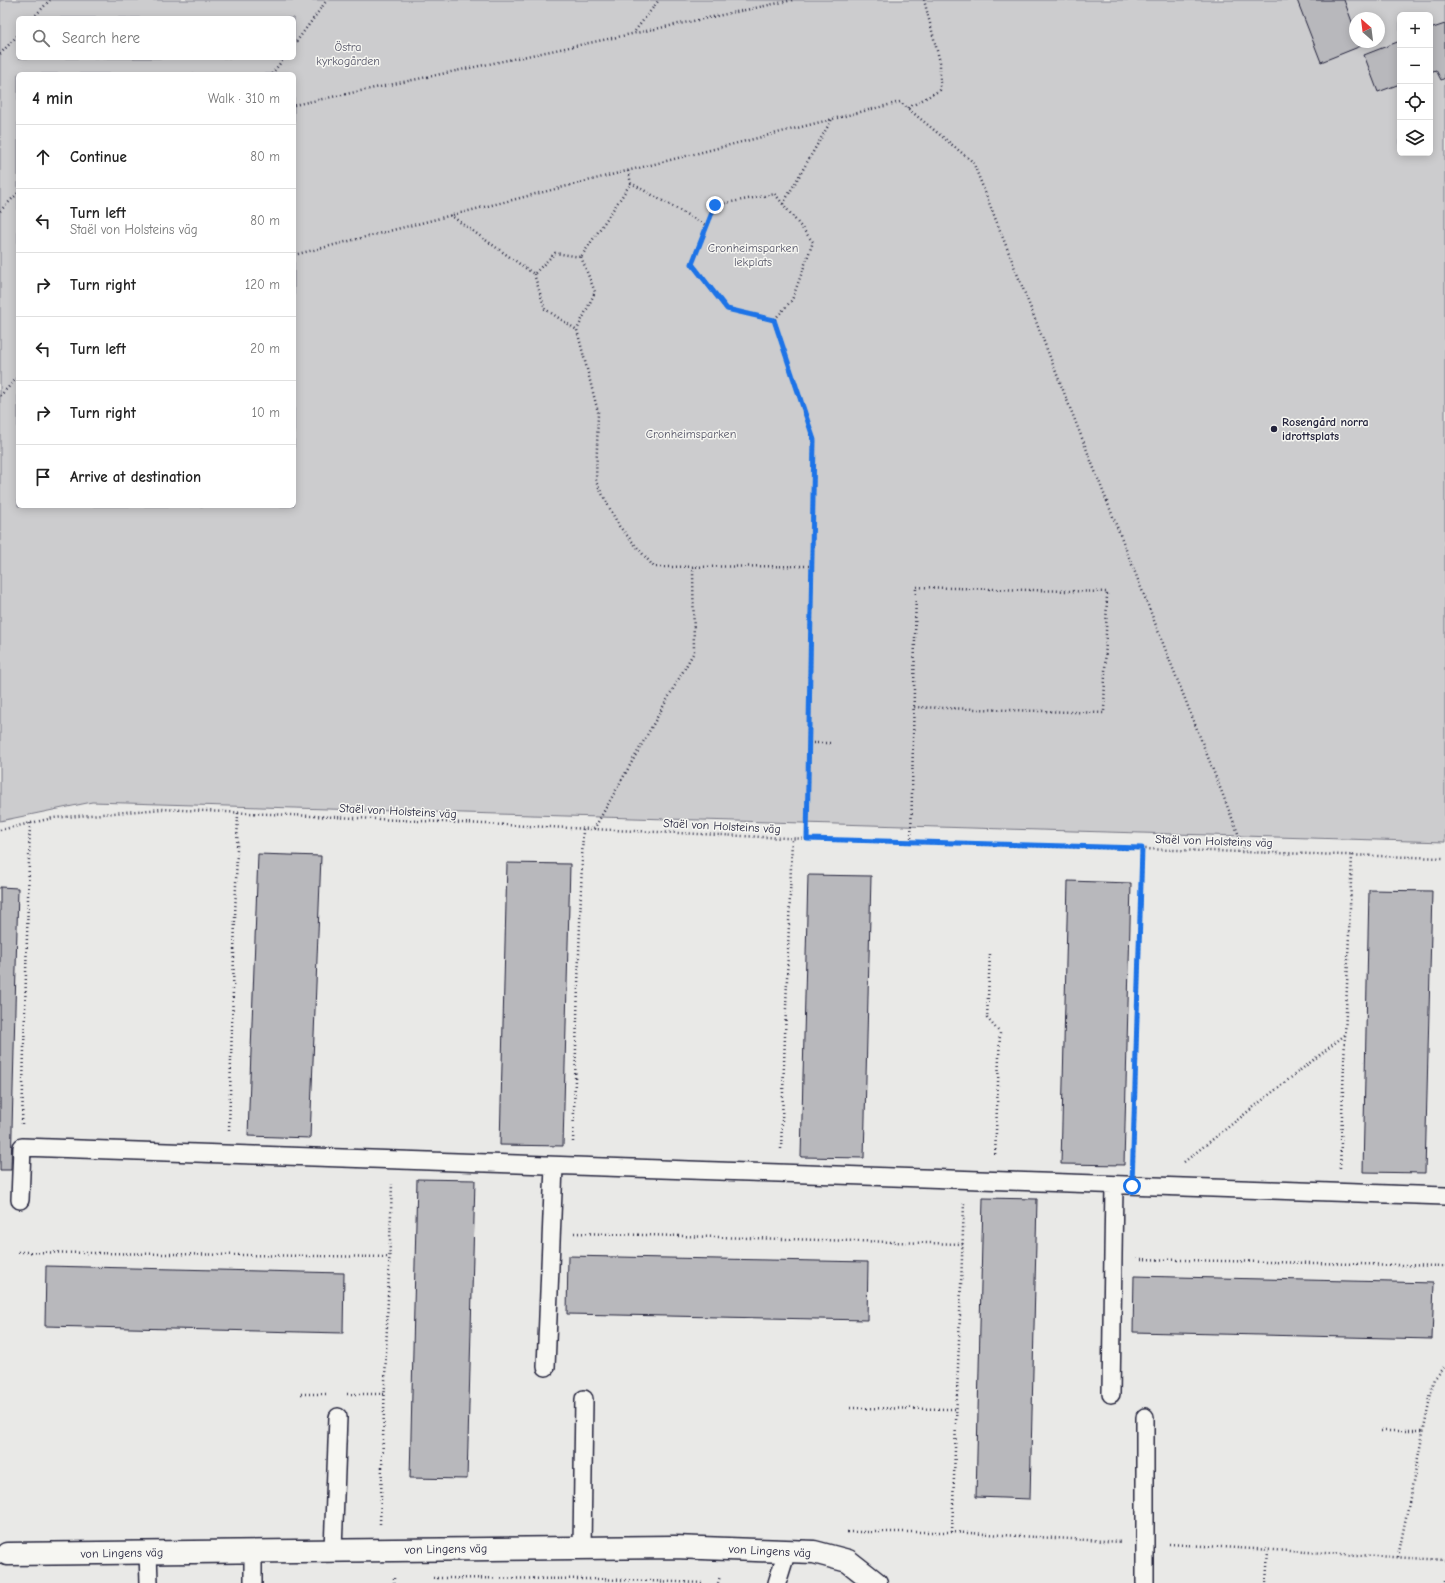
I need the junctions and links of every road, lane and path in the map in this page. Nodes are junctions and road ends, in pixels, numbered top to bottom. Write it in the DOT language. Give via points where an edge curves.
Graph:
graph roads {
  1 [pos="50,0"];
  2 [pos="327,0"];
  3 [pos="659,0"];
  4 [pos="793,0"];
  5 [pos="924,0"];
  6 [pos="35,16"];
  7 [pos="635,32"];
  8 [pos="16,37"];
  9 [pos="296,42"];
  10 [pos="0,54"];
  11 [pos="282,60"];
  12 [pos="274,72"];
  13 [pos="296,105"];
  14 [pos="908,108"];
  15 [pos="832,119"];
  16 [pos="628,171"];
  17 [pos="631,183"];
  18 [pos="16,195"];
  19 [pos="783,204"];
  20 [pos="0,211"];
  21 [pos="450,215"];
  22 [pos="707,226"];
  23 [pos="296,254"];
  24 [pos="581,258"];
  25 [pos="534,274"];
  26 [pos="774,320"];
  27 [pos="577,330"];
  28 [pos="16,379"];
  29 [pos="0,396"];
  30 [pos="812,566"];
  31 [pos="694,567"];
  32 [pos="914,706"];
  33 [pos="809,743"];
  34 [pos="832,743"];
  35 [pos="238,813"];
  36 [pos="30,823"];
  37 [pos="582,829"];
  38 [pos="594,829"];
  39 [pos="0,830"];
  40 [pos="792,838"];
  41 [pos="807,839"];
  42 [pos="911,842"];
  43 [pos="1142,848"];
  44 [pos="1245,851"];
  45 [pos="1352,855"];
  46 [pos="1445,858"];
  47 [pos="990,954"];
  48 [pos="1345,1035"];
  49 [pos="22,1147"];
  50 [pos="229,1155"];
  51 [pos="393,1160"];
  52 [pos="1184,1162"];
  53 [pos="554,1166"];
  54 [pos="572,1166"];
  55 [pos="780,1173"];
  56 [pos="965,1180"];
  57 [pos="994,1181"];
  58 [pos="1114,1185"];
  59 [pos="1132,1186"];
  60 [pos="1339,1193"];
  61 [pos="1445,1196"];
  62 [pos="20,1200"];
  63 [pos="552,1233"];
  64 [pos="963,1244"];
  65 [pos="18,1252"];
  66 [pos="389,1257"];
  67 [pos="1113,1258"];
  68 [pos="1445,1266"];
  69 [pos="1445,1366"];
  70 [pos="546,1367"];
  71 [pos="1111,1394"];
  72 [pos="584,1399"];
  73 [pos="850,1408"];
  74 [pos="956,1409"];
  75 [pos="338,1417"];
  76 [pos="1145,1417"];
  77 [pos="1381,1431"];
  78 [pos="1424,1431"];
  79 [pos="380,1527"];
  80 [pos="842,1532"];
  81 [pos="952,1532"];
  82 [pos="1144,1542"];
  83 [pos="582,1548"];
  84 [pos="333,1550"];
  85 [pos="253,1551"];
  86 [pos="787,1551"];
  87 [pos="1268,1551"];
  88 [pos="148,1552"];
  89 [pos="7,1554"];
  90 [pos="1398,1557"];
  91 [pos="1445,1560"];
  92 [pos="394,1578"];
  93 [pos="481,1578"];
  94 [pos="150,1583"];
  95 [pos="253,1583"];
  96 [pos="394,1583"];
  97 [pos="482,1583"];
  98 [pos="777,1583"];
  99 [pos="876,1583"];
  100 [pos="1145,1583"];
  101 [pos="1266,1583"];
  1 -- 6 [label="path"];
  2 -- 9 [label="path"];
  3 -- 7 [label="path"];
  4 -- 7 [label="path"];
  5 -- 14 [label="path" via="940,62 940,90"];
  7 -- 13 [label="path"];
  8 -- 10 [label="path"];
  11 -- 12 [label="path"];
  14 -- 15 [label="path" via="900,102"];
  14 -- 44 [label="path" via="973,162"];
  15 -- 16 [label="path"];
  15 -- 19 [label="path"];
  16 -- 17 [label="path"];
  16 -- 21 [label="path"];
  17 -- 22 [label="path"];
  17 -- 24 [label="path"];
  18 -- 20 [label="path"];
  19 -- 22 [label="path" via="775,194 715,205"];
  19 -- 26 [label="path" via="813,242 792,300"];
  21 -- 23 [label="path"];
  21 -- 25 [label="path"];
  22 -- 26 [label="path" via="692,264 727,309"];
  24 -- 25 [label="path" via="555,253"];
  24 -- 27 [label="path" via="595,292"];
  25 -- 27 [label="path" via="544,309"];
  26 -- 30 [label="path" via="814,440"];
  27 -- 31 [label="path" via="598,412 596,482 619,526 654,567"];
  28 -- 29 [label="path"];
  30 -- 31 [label="path"];
  30 -- 33 [label="path"];
  31 -- 38 [label="path" via="694,652"];
  32 -- 32 [label="path" via="916,587 1107,592 1104,713"];
  32 -- 42 [label="path"];
  33 -- 34 [label="path"];
  33 -- 41 [label="path"];
  35 -- 36 [label="path, Staël von Holsteins väg" via="162,809 54,818"];
  35 -- 37 [label="path, Staël von Holsteins väg"];
  35 -- 50 [label="path"];
  36 -- 39 [label="path, Staël von Holsteins väg"];
  36 -- 49 [label="path"];
  37 -- 38 [label="path, Staël von Holsteins väg"];
  37 -- 54 [label="path"];
  38 -- 40 [label="path, Staël von Holsteins väg"];
  40 -- 41 [label="path, Staël von Holsteins väg"];
  40 -- 55 [label="path"];
  41 -- 42 [label="path, Staël von Holsteins väg"];
  42 -- 43 [label="path, Staël von Holsteins väg"];
  43 -- 44 [label="path, Staël von Holsteins väg"];
  43 -- 59 [label="path"];
  44 -- 45 [label="path, Staël von Holsteins väg"];
  45 -- 46 [label="path, Staël von Holsteins väg"];
  45 -- 48 [label="path"];
  47 -- 57 [label="path" via="987,1018 1000,1033"];
  48 -- 52 [label="path"];
  48 -- 60 [label="path"];
  49 -- 50 [label="lane"];
  49 -- 62 [label="lane"];
  50 -- 51 [label="lane"];
  51 -- 53 [label="lane"];
  51 -- 66 [label="path"];
  53 -- 54 [label="lane"];
  53 -- 63 [label="lane"];
  54 -- 55 [label="lane"];
  55 -- 56 [label="lane"];
  56 -- 57 [label="lane"];
  56 -- 64 [label="path"];
  57 -- 58 [label="lane"];
  58 -- 59 [label="lane"];
  58 -- 67 [label="lane"];
  59 -- 60 [label="lane"];
  60 -- 61 [label="lane"];
  63 -- 64 [label="path"];
  63 -- 70 [label="lane"];
  64 -- 74 [label="path"];
  65 -- 66 [label="path"];
  66 -- 79 [label="path"];
  67 -- 68 [label="path"];
  67 -- 71 [label="lane"];
  69 -- 78 [label="path" via="1434,1378"];
  72 -- 83 [label="lane"];
  73 -- 74 [label="path"];
  74 -- 81 [label="path"];
  75 -- 84 [label="lane"];
  76 -- 82 [label="lane"];
  77 -- 78 [label="path"];
  78 -- 90 [label="path"];
  80 -- 81 [label="path"];
  81 -- 82 [label="path"];
  82 -- 87 [label="path"];
  82 -- 100 [label="lane"];
  83 -- 84 [label="street, von Lingens väg"];
  83 -- 86 [label="street, von Lingens väg" via="674,1547"];
  84 -- 85 [label="street, von Lingens väg"];
  85 -- 88 [label="street, von Lingens väg"];
  85 -- 95 [label="lane"];
  86 -- 98 [label="lane"];
  86 -- 99 [label="street, von Lingens väg" via="814,1552 848,1561"];
  87 -- 90 [label="path"];
  87 -- 101 [label="path"];
  88 -- 89 [label="street, von Lingens väg"];
  88 -- 94 [label="lane"];
  90 -- 91 [label="path"];
  92 -- 96 [label="path"];
  93 -- 97 [label="path"];
}
